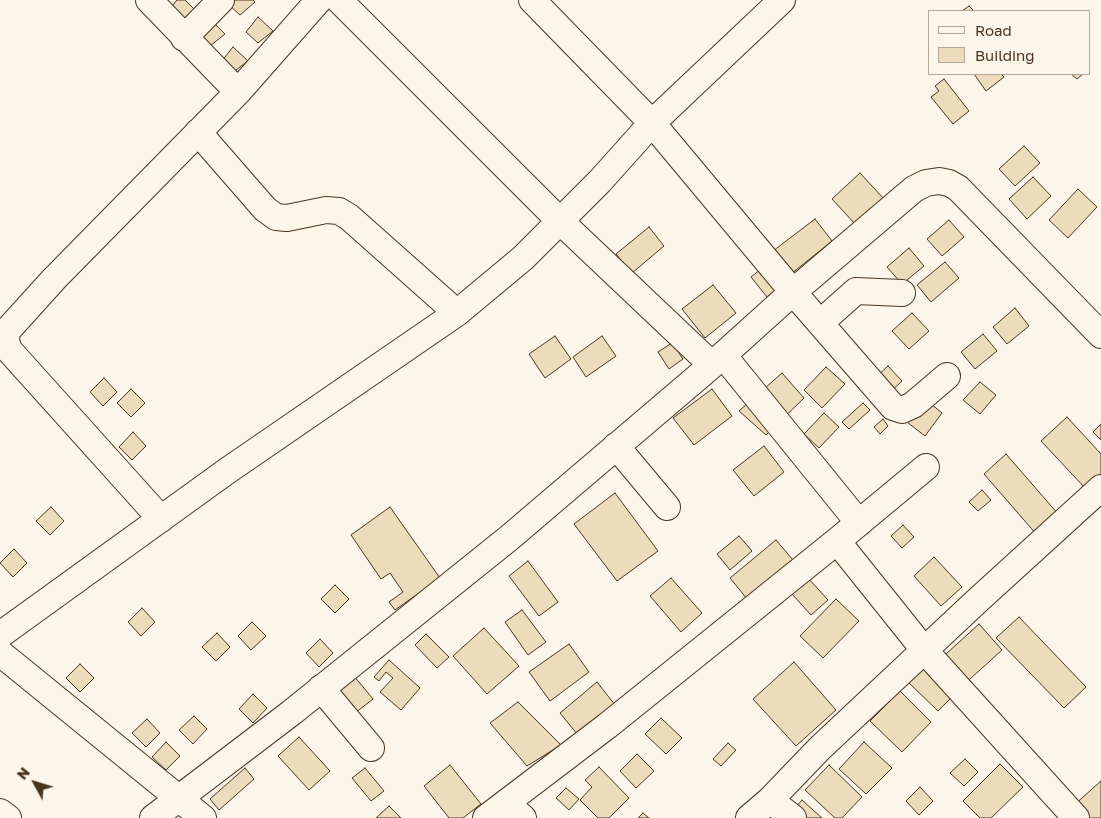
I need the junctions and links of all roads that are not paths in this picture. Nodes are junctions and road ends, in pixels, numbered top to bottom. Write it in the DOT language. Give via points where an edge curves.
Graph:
graph roads {
  1 [pos="149,0"];
  2 [pos="221,0"];
  3 [pos="319,0"];
  4 [pos="339,0"];
  5 [pos="532,0"];
  6 [pos="771,4"];
  7 [pos="184,38"];
  8 [pos="238,92"];
  9 [pos="652,123"];
  10 [pos="198,132"];
  11 [pos="560,222"];
  12 [pos="793,292"];
  13 [pos="902,293"];
  14 [pos="457,313"];
  15 [pos="820,323"];
  16 [pos="1101,335"];
  17 [pos="3,338"];
  18 [pos="717,360"];
  19 [pos="947,376"];
  20 [pos="616,446"];
  21 [pos="926,467"];
  22 [pos="1101,488"];
  23 [pos="667,507"];
  24 [pos="161,519"];
  25 [pos="859,523"];
  26 [pos="837,542"];
  27 [pos="0,635"];
  28 [pos="925,650"];
  29 [pos="0,653"];
  30 [pos="321,688"];
  31 [pos="371,748"];
  32 [pos="179,799"];
  33 [pos="770,800"];
  34 [pos="0,812"];
  35 [pos="505,813"];
  36 [pos="8,818"];
  37 [pos="153,818"];
  38 [pos="203,818"];
  39 [pos="749,818"];
  40 [pos="793,818"];
  41 [pos="1076,818"];
  1 -- 7 [label="street"];
  2 -- 7 [label="street"];
  3 -- 8 [label="street"];
  4 -- 11 [label="street"];
  5 -- 9 [label="street"];
  6 -- 9 [label="street"];
  7 -- 8 [label="street"];
  8 -- 10 [label="street"];
  9 -- 11 [label="street"];
  9 -- 12 [label="street"];
  10 -- 14 [label="street" via="265,209 287,218 326,210 339,211"];
  10 -- 17 [label="street" via="54,279"];
  11 -- 14 [label="street"];
  11 -- 18 [label="street"];
  12 -- 15 [label="street"];
  12 -- 16 [label="street" via="914,189 939,181 958,188"];
  12 -- 18 [label="street"];
  13 -- 15 [label="street" via="856,291"];
  14 -- 24 [label="street"];
  15 -- 19 [label="street" via="893,407 902,410 913,405"];
  17 -- 24 [label="street" via="9,350"];
  18 -- 20 [label="street"];
  18 -- 25 [label="street"];
  20 -- 23 [label="street"];
  20 -- 30 [label="street" via="509,538"];
  21 -- 25 [label="street"];
  22 -- 28 [label="street"];
  24 -- 27 [label="street"];
  25 -- 26 [label="street"];
  26 -- 28 [label="street"];
  26 -- 35 [label="street" via="607,726"];
  28 -- 33 [label="street" via="820,748"];
  28 -- 41 [label="street"];
  29 -- 32 [label="street"];
  30 -- 31 [label="street"];
  30 -- 32 [label="street"];
  32 -- 37 [label="street"];
  32 -- 38 [label="street"];
  33 -- 39 [label="street"];
  33 -- 40 [label="street"];
  34 -- 36 [label="street"];
}
